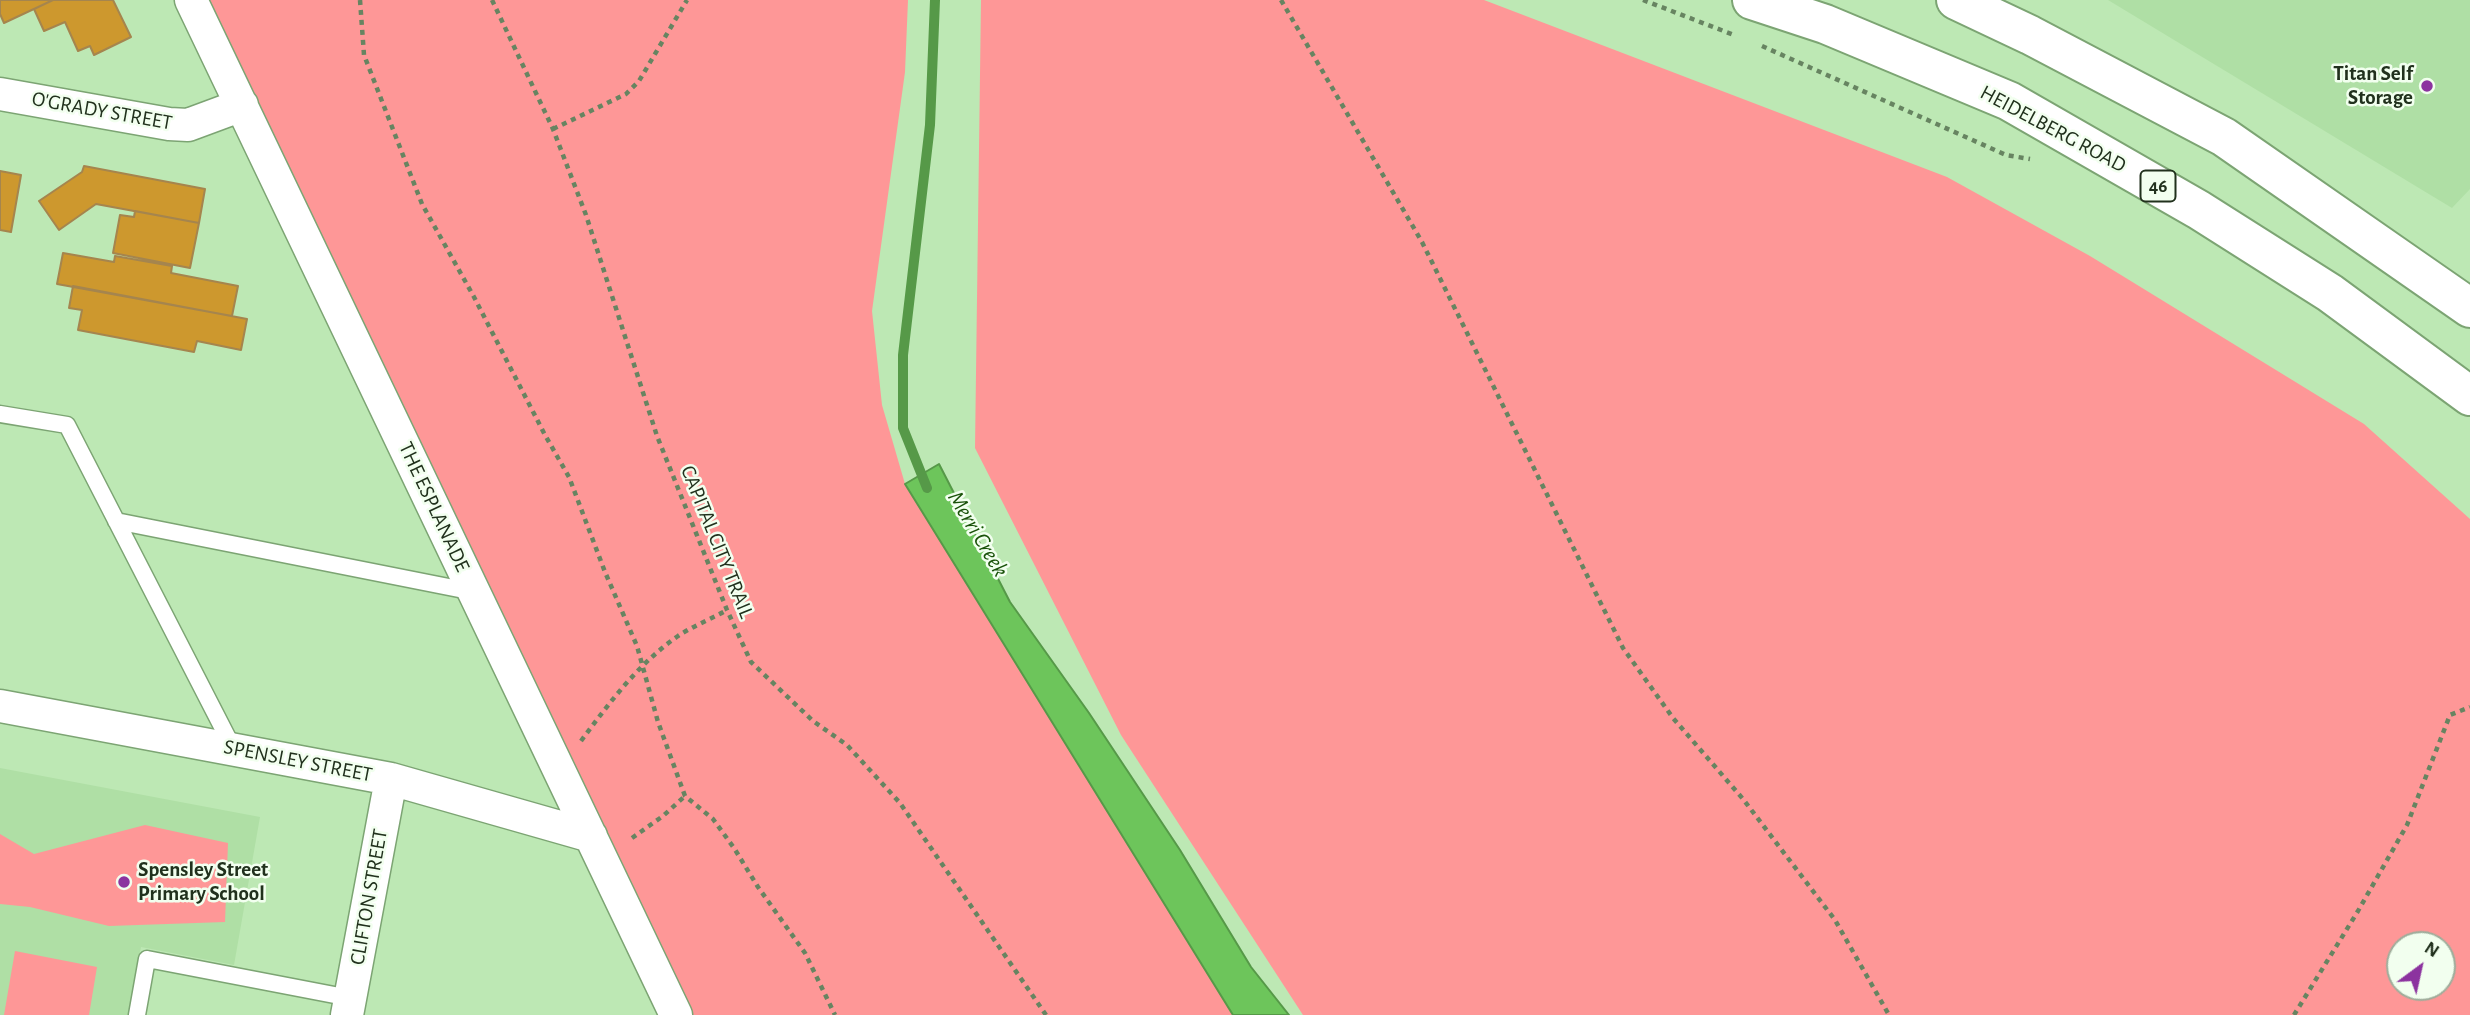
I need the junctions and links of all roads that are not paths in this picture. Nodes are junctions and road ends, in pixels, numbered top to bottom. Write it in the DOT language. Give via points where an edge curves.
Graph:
graph roads {
  1 [pos="191,0"];
  2 [pos="1752,0"];
  3 [pos="1956,0"];
  4 [pos="0,94"];
  5 [pos="242,105"];
  6 [pos="2465,294"];
  7 [pos="2470,396"];
  8 [pos="0,414"];
  9 [pos="116,521"];
  10 [pos="474,592"];
  11 [pos="0,706"];
  12 [pos="233,748"];
  13 [pos="391,779"];
  14 [pos="591,836"];
  15 [pos="349,1006"];
  16 [pos="137,1015"];
  17 [pos="676,1015"];
  1 -- 5 [label="street, THE ESPLANADE"];
  2 -- 7 [label="main road, HEIDELBERG ROAD / 46" via="1825,24 2009,101 2199,210 2330,293"];
  3 -- 6 [label="main road" via="2224,137"];
  4 -- 5 [label="street, O'GRADY STREET" via="188,125"];
  5 -- 10 [label="street, THE ESPLANADE"];
  8 -- 9 [label="lane" via="67,425"];
  9 -- 10 [label="lane"];
  9 -- 12 [label="lane"];
  10 -- 14 [label="street, THE ESPLANADE"];
  11 -- 12 [label="street, SPENSLEY STREET"];
  12 -- 13 [label="street, SPENSLEY STREET"];
  13 -- 14 [label="street, SPENSLEY STREET"];
  13 -- 15 [label="street, CLIFTON STREET"];
  14 -- 17 [label="street, THE ESPLANADE"];
  15 -- 16 [label="lane" via="147,959"];
}
